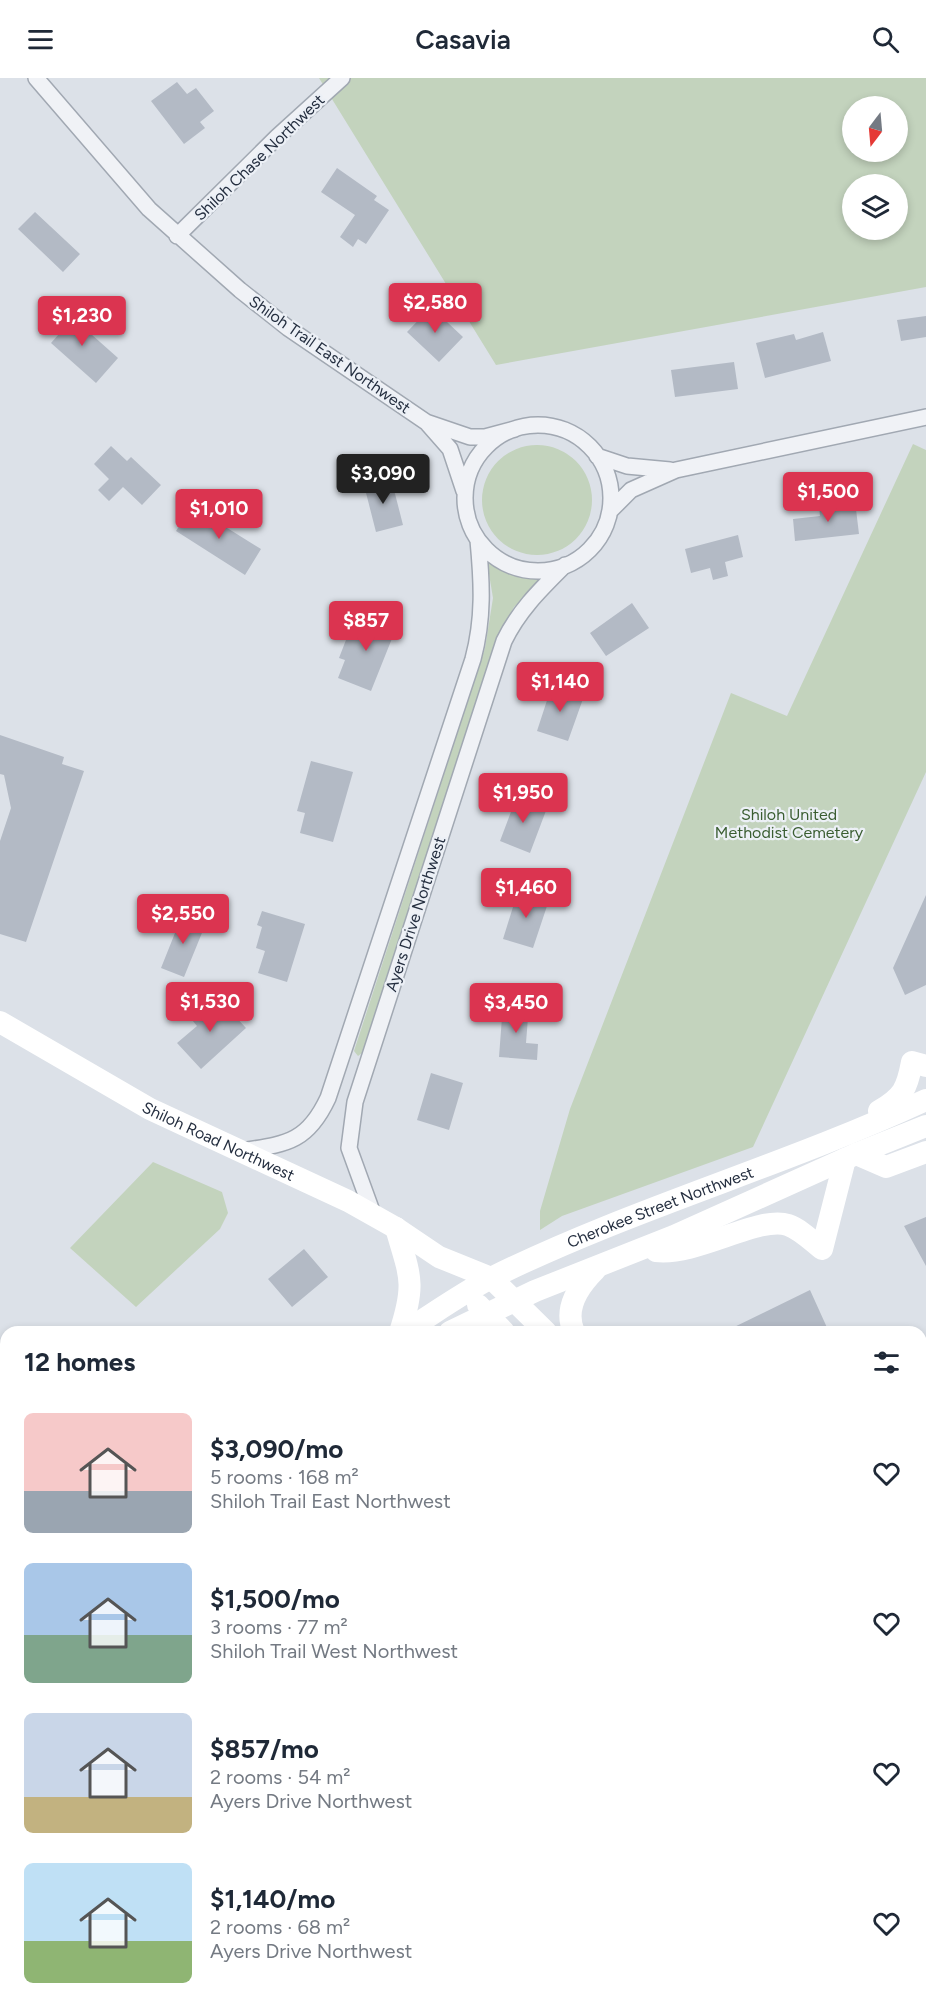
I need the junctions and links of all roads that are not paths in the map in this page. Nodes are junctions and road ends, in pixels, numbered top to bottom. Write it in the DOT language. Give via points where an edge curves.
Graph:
graph roads {
  1 [pos="36,78"];
  2 [pos="342,78"];
  3 [pos="177,236"];
  4 [pos="926,417"];
  5 [pos="426,422"];
  6 [pos="515,429"];
  7 [pos="597,456"];
  8 [pos="676,470"];
  9 [pos="465,494"];
  10 [pos="610,511"];
  11 [pos="478,540"];
  12 [pos="566,565"];
  13 [pos="0,1022"];
  14 [pos="926,1066"];
  15 [pos="926,1100"];
  16 [pos="926,1126"];
  17 [pos="826,1143"];
  18 [pos="241,1151"];
  19 [pos="926,1152"];
  20 [pos="851,1157"];
  21 [pos="373,1215"];
  22 [pos="396,1228"];
  23 [pos="640,1249"];
  24 [pos="439,1257"];
  25 [pos="599,1266"];
  26 [pos="491,1278"];
  27 [pos="467,1293"];
  28 [pos="514,1301"];
  29 [pos="487,1314"];
  30 [pos="404,1326"];
  31 [pos="412,1326"];
  32 [pos="462,1326"];
  33 [pos="498,1326"];
  34 [pos="540,1326"];
  35 [pos="573,1326"];
  1 -- 3 [label="street, Shiloh Trail East Northwest" via="88,141"];
  2 -- 3 [label="street, Shiloh Chase Northwest"];
  3 -- 5 [label="street, Shiloh Trail East Northwest" via="288,328"];
  4 -- 8 [label="street"];
  5 -- 6 [label="street, Shiloh Trail East Northwest" via="470,437"];
  5 -- 9 [label="street, Shiloh Trail East Northwest" via="450,449"];
  6 -- 7 [label="street" via="533,425 569,432"];
  6 -- 9 [label="street" via="484,449 473,464"];
  7 -- 8 [label="street" via="627,466"];
  7 -- 10 [label="street" via="608,481"];
  8 -- 10 [label="street" via="631,490"];
  9 -- 11 [label="street" via="468,518"];
  10 -- 12 [label="street" via="604,530 592,547"];
  11 -- 12 [label="street" via="495,557 516,568 537,571"];
  11 -- 18 [label="street, Ayers Drive Northwest" via="483,604 473,659 328,1098 313,1126 302,1136 279,1145"];
  12 -- 21 [label="street, Ayers Drive Northwest" via="528,602 504,641 355,1102 349,1148"];
  13 -- 18 [label="main road, Shiloh Road Northwest" via="116,1091"];
  14 -- 17 [label="main road" via="912,1062 908,1085 896,1101"];
  15 -- 17 [label="main road, Cherokee Street Northwest"];
  16 -- 20 [label="main road, Cherokee Street Northwest"];
  17 -- 26 [label="main road, Cherokee Street Northwest" via="655,1207"];
  18 -- 21 [label="main road, Shiloh Road Northwest"];
  19 -- 20 [label="main road" via="886,1167"];
  20 -- 23 [label="main road, Cherokee Street Northwest"];
  20 -- 23 [label="main road" via="832,1204 822,1249 791,1225 780,1223 669,1252"];
  21 -- 22 [label="main road, Shiloh Road Northwest"];
  22 -- 24 [label="main road, Shiloh Road Northwest"];
  22 -- 30 [label="main road" via="411,1284"];
  23 -- 25 [label="main road, Cherokee Street Northwest"];
  24 -- 26 [label="main road, Shiloh Road Northwest"];
  24 -- 27 [label="main road, Shiloh Road Northwest"];
  25 -- 28 [label="main road, Cherokee Street Northwest"];
  25 -- 35 [label="main road" via="574,1296"];
  26 -- 27 [label="main road, Cherokee Street Northwest"];
  26 -- 28 [label="main road, Shiloh Road Northwest"];
  27 -- 29 [label="main road, Shiloh Road Northwest"];
  27 -- 31 [label="main road, Cherokee Street Northwest"];
  28 -- 29 [label="main road, Cherokee Street Northwest"];
  28 -- 34 [label="main road, Shiloh Road Northwest"];
  29 -- 32 [label="main road, Cherokee Street Northwest"];
  29 -- 33 [label="main road, Shiloh Road Northwest"];
}
